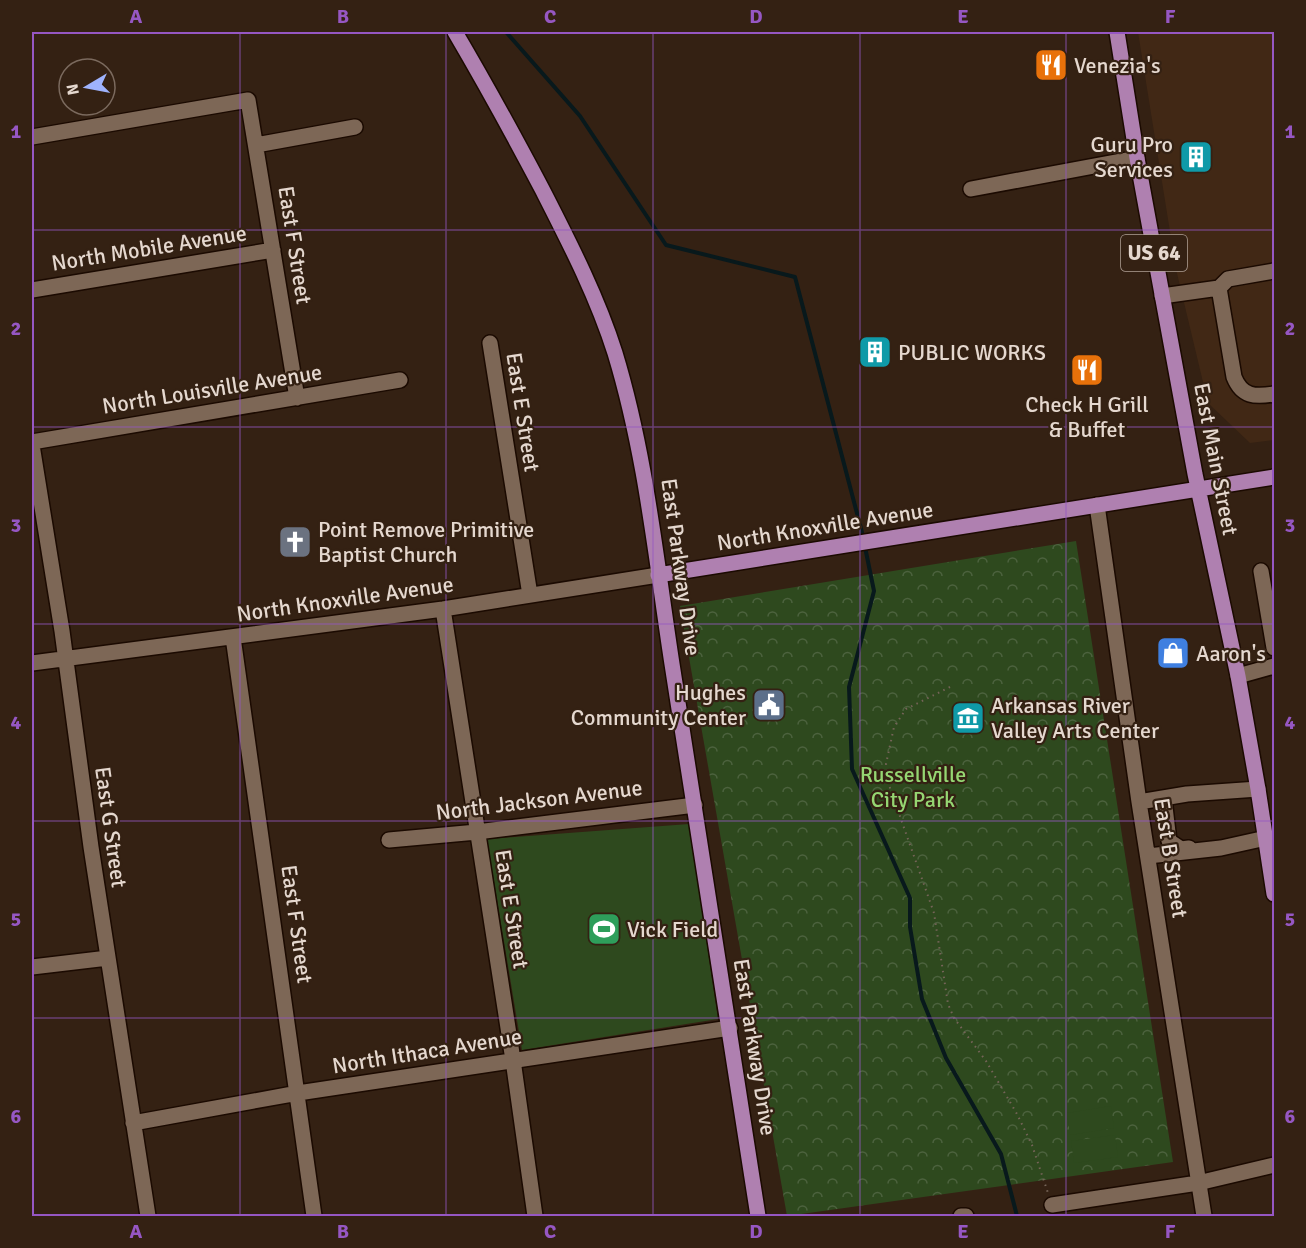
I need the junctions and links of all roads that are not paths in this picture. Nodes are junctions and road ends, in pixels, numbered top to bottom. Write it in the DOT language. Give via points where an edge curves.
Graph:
graph roads {
  1 [pos="455,32"];
  2 [pos="1117,32"];
  3 [pos="355,128"];
  4 [pos="32,137"];
  5 [pos="256,145"];
  6 [pos="1137,158"];
  7 [pos="971,189"];
  8 [pos="273,250"];
  9 [pos="1275,271"];
  10 [pos="1219,288"];
  11 [pos="32,290"];
  12 [pos="1162,296"];
  13 [pos="489,343"];
  14 [pos="400,380"];
  15 [pos="1275,394"];
  16 [pos="297,398"];
  17 [pos="32,443"];
  18 [pos="1275,477"];
  19 [pos="1197,489"];
  20 [pos="1097,505"];
  21 [pos="1261,571"];
  22 [pos="658,575"];
  23 [pos="530,595"];
  24 [pos="443,609"];
  25 [pos="233,637"];
  26 [pos="1275,648"];
  27 [pos="66,658"];
  28 [pos="32,663"];
  29 [pos="1275,666"];
  30 [pos="1238,676"];
  31 [pos="1258,789"];
  32 [pos="1164,798"];
  33 [pos="1139,802"];
  34 [pos="695,805"];
  35 [pos="477,832"];
  36 [pos="1266,838"];
  37 [pos="389,840"];
  38 [pos="1225,847"];
  39 [pos="1148,856"];
  40 [pos="1275,894"];
  41 [pos="108,958"];
  42 [pos="32,967"];
  43 [pos="730,1028"];
  44 [pos="513,1060"];
  45 [pos="297,1093"];
  46 [pos="133,1123"];
  47 [pos="1275,1165"];
  48 [pos="1198,1183"];
  49 [pos="1052,1205"];
  50 [pos="148,1216"];
  51 [pos="314,1216"];
  52 [pos="535,1216"];
  53 [pos="758,1216"];
  54 [pos="961,1216"];
  55 [pos="966,1216"];
  56 [pos="1204,1216"];
  1 -- 22 [label="main road, East Parkway Drive" via="497,103 596,301 633,416"];
  2 -- 6 [label="main road, East Main Street / US 64"];
  3 -- 5 [label="street"];
  4 -- 5 [label="street, East F Street" via="248,100"];
  5 -- 8 [label="street, East F Street"];
  6 -- 7 [label="street"];
  6 -- 12 [label="main road, East Main Street / US 64"];
  8 -- 11 [label="street, North Mobile Avenue"];
  8 -- 16 [label="street, East F Street"];
  9 -- 10 [label="street" via="1228,279"];
  10 -- 12 [label="street"];
  10 -- 15 [label="street" via="1237,385 1243,392 1258,397"];
  12 -- 19 [label="main road, East Main Street / US 64"];
  13 -- 23 [label="street, East E Street"];
  14 -- 16 [label="street, North Louisville Avenue"];
  16 -- 17 [label="street, North Louisville Avenue"];
  17 -- 27 [label="street, East G Street"];
  18 -- 19 [label="main road, North Knoxville Avenue"];
  19 -- 20 [label="main road, North Knoxville Avenue"];
  19 -- 30 [label="main road, East Main Street / US 64"];
  20 -- 22 [label="main road, North Knoxville Avenue"];
  20 -- 33 [label="street, East B Street"];
  21 -- 26 [label="street"];
  22 -- 23 [label="street, North Knoxville Avenue"];
  22 -- 34 [label="main road, East Parkway Drive"];
  23 -- 24 [label="street, North Knoxville Avenue"];
  24 -- 25 [label="street, North Knoxville Avenue"];
  24 -- 35 [label="street, East E Street"];
  25 -- 27 [label="street, North Knoxville Avenue"];
  25 -- 45 [label="street, East F Street"];
  27 -- 28 [label="street, North Knoxville Avenue"];
  27 -- 41 [label="street, East G Street"];
  29 -- 30 [label="street"];
  30 -- 31 [label="main road, East Main Street / US 64"];
  31 -- 32 [label="street"];
  31 -- 36 [label="main road, East Main Street / US 64"];
  32 -- 33 [label="street"];
  32 -- 38 [label="street" via="1170,841 1181,849 1218,844"];
  33 -- 39 [label="street, East B Street"];
  34 -- 35 [label="street, North Jackson Avenue"];
  34 -- 43 [label="main road, East Parkway Drive"];
  35 -- 37 [label="street, North Jackson Avenue"];
  35 -- 44 [label="street, East E Street"];
  36 -- 38 [label="street"];
  36 -- 40 [label="main road, East Main Street / US 64"];
  38 -- 39 [label="street"];
  39 -- 48 [label="street, East B Street"];
  41 -- 42 [label="street"];
  41 -- 46 [label="street, East G Street"];
  43 -- 44 [label="street, North Ithaca Avenue"];
  43 -- 53 [label="main road, East Parkway Drive"];
  44 -- 45 [label="street, North Ithaca Avenue"];
  44 -- 52 [label="street, East E Street"];
  45 -- 46 [label="street, North Ithaca Avenue"];
  45 -- 51 [label="street, East F Street"];
  46 -- 50 [label="street, East G Street"];
  47 -- 48 [label="street"];
  48 -- 49 [label="street"];
  48 -- 56 [label="street, East B Street"];
  54 -- 55 [label="street"];
}
